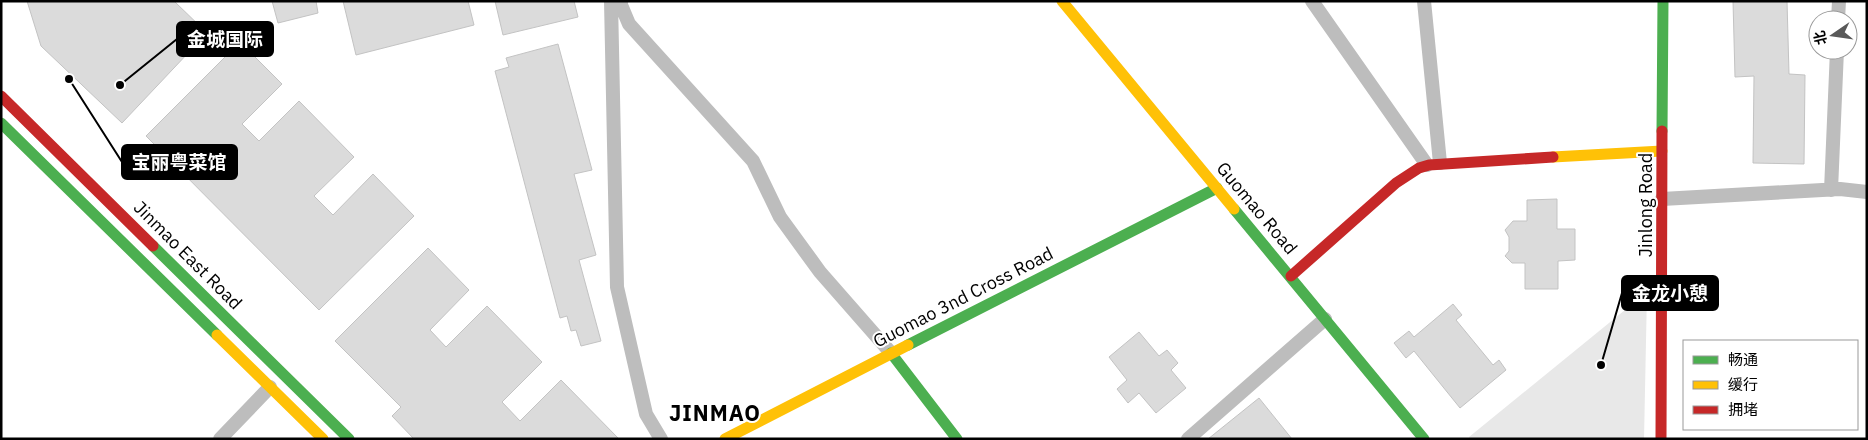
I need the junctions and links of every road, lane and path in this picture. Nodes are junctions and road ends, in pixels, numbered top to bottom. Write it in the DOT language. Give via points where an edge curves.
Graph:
graph roads {
  1 [pos="611,1"];
  2 [pos="621,1"];
  3 [pos="1062,1"];
  4 [pos="1312,1"];
  5 [pos="1424,1"];
  6 [pos="1663,1"];
  7 [pos="1836,60"];
  8 [pos="1,96"];
  9 [pos="1,123"];
  10 [pos="1662,151"];
  11 [pos="1434,164"];
  12 [pos="1217,188"];
  13 [pos="1865,188"];
  14 [pos="1830,190"];
  15 [pos="1662,199"];
  16 [pos="1291,276"];
  17 [pos="1325,318"];
  18 [pos="891,354"];
  19 [pos="270,387"];
  20 [pos="220,439"];
  21 [pos="323,439"];
  22 [pos="349,439"];
  23 [pos="661,439"];
  24 [pos="725,439"];
  25 [pos="957,439"];
  26 [pos="1188,439"];
  27 [pos="1424,439"];
  28 [pos="1661,439"];
  1 -- 23 [label="street" via="617,287 646,414"];
  2 -- 18 [label="street" via="629,24 753,161 780,217 820,272"];
  3 -- 12 [label="main road, Guomao Road"];
  4 -- 11 [label="street"];
  5 -- 11 [label="street"];
  6 -- 10 [label="main road, Jinlong Road"];
  7 -- 14 [label="street"];
  8 -- 22 [label="main road, Jinmao East Road"];
  9 -- 19 [label="main road, Jinmao East Road"];
  10 -- 11 [label="main road"];
  10 -- 15 [label="main road, Jinlong Road"];
  11 -- 16 [label="main road" via="1418,168 1396,182"];
  12 -- 16 [label="main road, Guomao Road"];
  12 -- 18 [label="main road, Guomao 3nd Cross Road"];
  13 -- 14 [label="street"];
  14 -- 15 [label="street"];
  15 -- 28 [label="main road, Jinlong Road"];
  16 -- 17 [label="main road, Guomao Road"];
  17 -- 26 [label="street"];
  17 -- 27 [label="main road, Guomao Road"];
  18 -- 24 [label="main road, Guomao 3nd Cross Road"];
  18 -- 25 [label="main road"];
  19 -- 20 [label="street"];
  19 -- 21 [label="main road, Jinmao East Road"];
}
